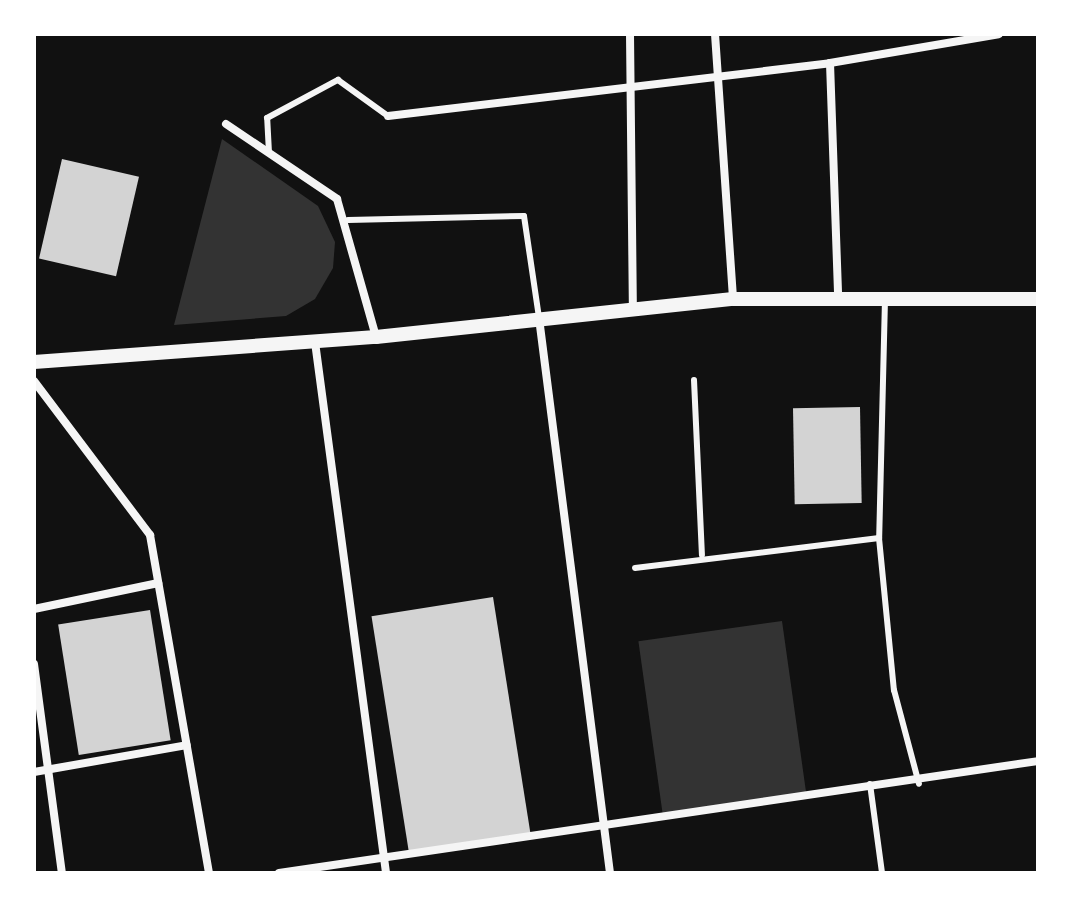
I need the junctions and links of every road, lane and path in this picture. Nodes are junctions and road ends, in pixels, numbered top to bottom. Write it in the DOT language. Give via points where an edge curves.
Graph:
graph roads {
  1 [pos="630,34"];
  2 [pos="715,34"];
  3 [pos="1003,34"];
  4 [pos="830,63"];
  5 [pos="715,75"];
  6 [pos="633,83"];
  7 [pos="388,116"];
  8 [pos="226,124"];
  9 [pos="269,153"];
  10 [pos="348,220"];
  11 [pos="838,295"];
  12 [pos="885,296"];
  13 [pos="733,299"];
  14 [pos="1038,299"];
  15 [pos="633,306"];
  16 [pos="539,318"];
  17 [pos="376,337"];
  18 [pos="315,342"];
  19 [pos="34,362"];
  20 [pos="694,380"];
  21 [pos="34,381"];
  22 [pos="879,538"];
  23 [pos="702,555"];
  24 [pos="635,568"];
  25 [pos="158,583"];
  26 [pos="34,609"];
  27 [pos="34,664"];
  28 [pos="187,745"];
  29 [pos="1038,761"];
  30 [pos="48,770"];
  31 [pos="34,772"];
  32 [pos="870,784"];
  33 [pos="919,784"];
  34 [pos="604,824"];
  35 [pos="384,857"];
  36 [pos="62,873"];
  37 [pos="209,873"];
  38 [pos="279,873"];
  39 [pos="386,873"];
  40 [pos="610,873"];
  41 [pos="882,873"];
  1 -- 6 [label="street"];
  2 -- 5 [label="street"];
  3 -- 4 [label="street"];
  4 -- 5 [label="street"];
  4 -- 11 [label="street"];
  5 -- 6 [label="street"];
  5 -- 13 [label="street"];
  6 -- 7 [label="street"];
  6 -- 15 [label="street"];
  7 -- 9 [label="lane" via="338,80 267,118"];
  8 -- 9 [label="street"];
  9 -- 10 [label="street" via="337,199"];
  10 -- 16 [label="lane" via="524,216"];
  10 -- 17 [label="street"];
  11 -- 12 [label="street"];
  11 -- 13 [label="street"];
  12 -- 14 [label="street"];
  12 -- 22 [label="lane"];
  13 -- 15 [label="street"];
  15 -- 16 [label="street"];
  16 -- 17 [label="street"];
  16 -- 34 [label="street"];
  17 -- 18 [label="street"];
  18 -- 19 [label="street"];
  18 -- 35 [label="street"];
  20 -- 23 [label="lane"];
  21 -- 25 [label="street" via="140,513"];
  22 -- 23 [label="lane"];
  22 -- 33 [label="lane" via="894,690"];
  23 -- 24 [label="lane"];
  25 -- 26 [label="street"];
  25 -- 28 [label="street"];
  27 -- 30 [label="street"];
  28 -- 30 [label="street"];
  28 -- 37 [label="street"];
  29 -- 33 [label="street"];
  30 -- 31 [label="street"];
  30 -- 36 [label="street"];
  32 -- 33 [label="street"];
  32 -- 34 [label="street"];
  32 -- 41 [label="lane"];
  34 -- 35 [label="street"];
  34 -- 40 [label="street"];
  35 -- 38 [label="street"];
  35 -- 39 [label="street"];
}
